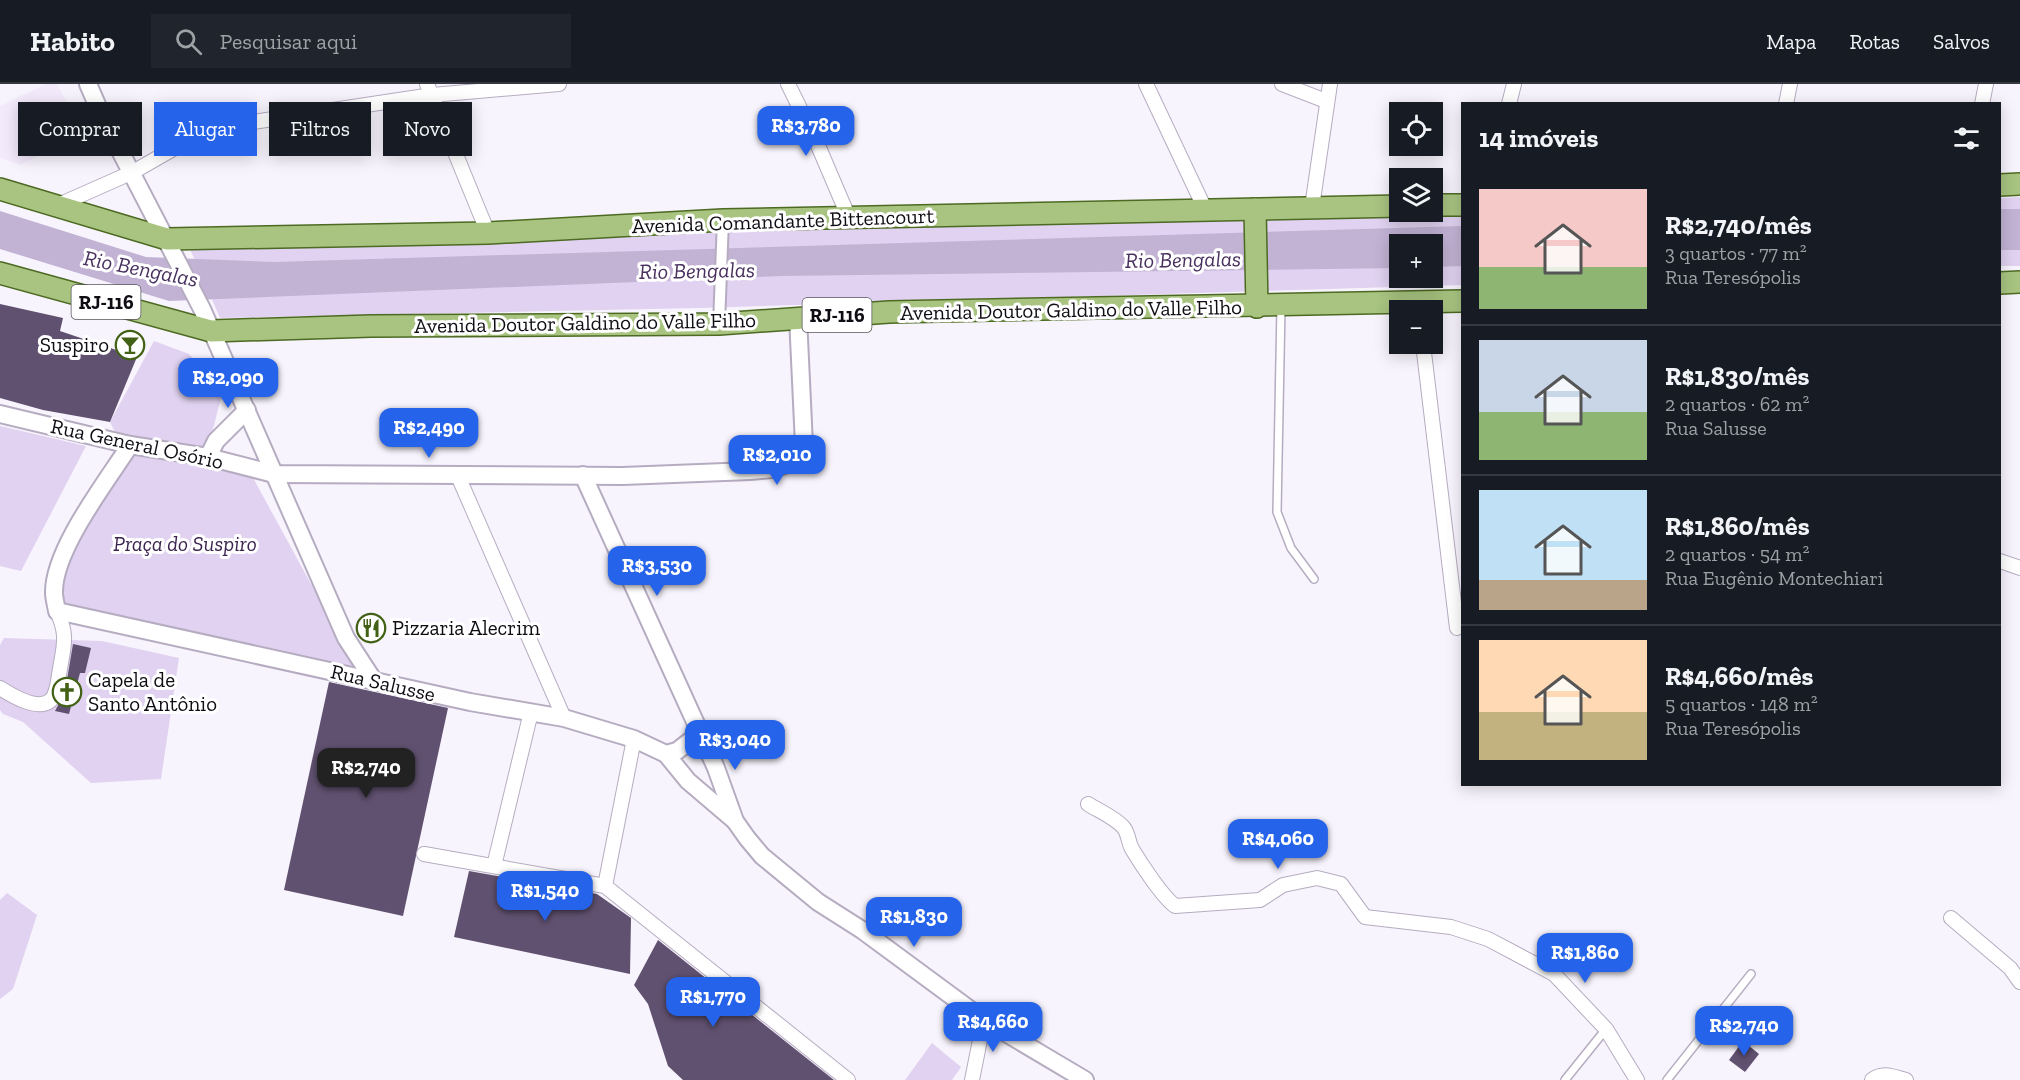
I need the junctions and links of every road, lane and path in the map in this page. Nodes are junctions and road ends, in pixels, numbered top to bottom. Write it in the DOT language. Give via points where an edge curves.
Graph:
graph roads {
  1 [pos="88,84"];
  2 [pos="559,84"];
  3 [pos="788,84"];
  4 [pos="1146,84"];
  5 [pos="1282,84"];
  6 [pos="1330,84"];
  7 [pos="1514,84"];
  8 [pos="1790,84"];
  9 [pos="1986,84"];
  10 [pos="430,89"];
  11 [pos="1326,101"];
  12 [pos="1510,102"];
  13 [pos="1786,102"];
  14 [pos="1982,102"];
  15 [pos="133,172"];
  16 [pos="2020,184"];
  17 [pos="2001,185"];
  18 [pos="0,189"];
  19 [pos="1443,205"];
  20 [pos="1461,205"];
  21 [pos="1389,206"];
  22 [pos="54,207"];
  23 [pos="1312,207"];
  24 [pos="1205,209"];
  25 [pos="1256,217"];
  26 [pos="849,218"];
  27 [pos="723,220"];
  28 [pos="488,233"];
  29 [pos="171,247"];
  30 [pos="0,273"];
  31 [pos="2020,282"];
  32 [pos="2001,283"];
  33 [pos="1256,297"];
  34 [pos="1461,301"];
  35 [pos="1443,304"];
  36 [pos="1281,307"];
  37 [pos="1389,307"];
  38 [pos="798,317"];
  39 [pos="719,324"];
  40 [pos="212,331"];
  41 [pos="1425,354"];
  42 [pos="247,410"];
  43 [pos="0,414"];
  44 [pos="130,445"];
  45 [pos="208,457"];
  46 [pos="274,474"];
  47 [pos="583,475"];
  48 [pos="458,476"];
  49 [pos="2001,561"];
  50 [pos="2020,568"];
  51 [pos="1314,579"];
  52 [pos="57,611"];
  53 [pos="1457,628"];
  54 [pos="374,681"];
  55 [pos="0,688"];
  56 [pos="531,712"];
  57 [pos="564,718"];
  58 [pos="699,734"];
  59 [pos="634,739"];
  60 [pos="666,754"];
  61 [pos="1088,804"];
  62 [pos="735,821"];
  63 [pos="424,854"];
  64 [pos="494,866"];
  65 [pos="605,886"];
  66 [pos="1951,918"];
  67 [pos="1751,974"];
  68 [pos="2020,982"];
  69 [pos="984,1020"];
  70 [pos="1606,1029"];
  71 [pos="848,1080"];
  72 [pos="972,1080"];
  73 [pos="1085,1080"];
  74 [pos="1565,1080"];
  75 [pos="1637,1080"];
  76 [pos="1667,1080"];
  77 [pos="1872,1080"];
  78 [pos="1906,1080"];
  1 -- 15 [label="street"];
  2 -- 10 [label="street"];
  3 -- 26 [label="street"];
  4 -- 24 [label="street"];
  5 -- 11 [label="street"];
  6 -- 11 [label="street"];
  7 -- 12 [label="street"];
  8 -- 13 [label="street"];
  9 -- 14 [label="street"];
  10 -- 15 [label="street" via="247,123 180,145"];
  10 -- 28 [label="street"];
  11 -- 23 [label="street"];
  15 -- 22 [label="street"];
  15 -- 29 [label="street"];
  16 -- 17 [label="main road"];
  18 -- 22 [label="main road, Avenida Comandante Bittencourt"];
  19 -- 20 [label="main road"];
  21 -- 23 [label="main road, Avenida Comandante Bittencourt"];
  22 -- 29 [label="main road, Avenida Comandante Bittencourt"];
  23 -- 25 [label="main road, Avenida Comandante Bittencourt"];
  24 -- 25 [label="main road, Avenida Comandante Bittencourt"];
  24 -- 26 [label="main road, Avenida Comandante Bittencourt"];
  25 -- 33 [label="main road"];
  26 -- 27 [label="main road, Avenida Comandante Bittencourt"];
  27 -- 28 [label="main road, Avenida Comandante Bittencourt"];
  27 -- 39 [label="street"];
  28 -- 29 [label="main road, Avenida Comandante Bittencourt"];
  29 -- 40 [label="street"];
  30 -- 40 [label="main road, RJ-116"];
  31 -- 32 [label="main road"];
  33 -- 36 [label="main road, Avenida Doutor Galdino do Valle Filho / RJ-116"];
  33 -- 38 [label="main road, Avenida Doutor Galdino do Valle Filho / RJ-116"];
  34 -- 35 [label="main road, Avenida Doutor Galdino do Valle Filho / RJ-116"];
  36 -- 37 [label="main road, Avenida Doutor Galdino do Valle Filho / RJ-116"];
  36 -- 51 [label="lane" via="1277,512 1291,548"];
  38 -- 39 [label="main road, Avenida Doutor Galdino do Valle Filho / RJ-116"];
  38 -- 47 [label="street, Rua General Osório" via="804,445 794,462 750,471"];
  39 -- 40 [label="main road, Avenida Doutor Galdino do Valle Filho / RJ-116"];
  40 -- 42 [label="street"];
  41 -- 53 [label="street"];
  42 -- 45 [label="street" via="216,441"];
  42 -- 46 [label="street"];
  43 -- 44 [label="street, Rua General Osório"];
  44 -- 45 [label="street, Rua General Osório"];
  44 -- 52 [label="street" via="59,565 54,593"];
  45 -- 46 [label="street, Rua General Osório"];
  46 -- 48 [label="street, Rua General Osório"];
  46 -- 54 [label="street" via="346,638"];
  47 -- 48 [label="street, Rua General Osório"];
  47 -- 58 [label="street"];
  48 -- 57 [label="street"];
  49 -- 50 [label="street"];
  52 -- 54 [label="street, Rua Salusse"];
  52 -- 55 [label="street" via="66,639 52,700 31,703"];
  54 -- 56 [label="street, Rua Salusse"];
  56 -- 57 [label="street, Rua Salusse"];
  56 -- 64 [label="street"];
  57 -- 59 [label="street, Rua Salusse"];
  58 -- 60 [label="street" via="677,751"];
  58 -- 62 [label="street"];
  59 -- 60 [label="street, Rua Salusse"];
  59 -- 65 [label="street"];
  60 -- 62 [label="street" via="688,781"];
  61 -- 70 [label="street" via="1122,825 1131,848 1174,906 1260,900 1283,885 1317,878 1341,884 1365,917 1451,927 1488,939 1554,974"];
  62 -- 69 [label="street" via="762,856 792,882"];
  63 -- 64 [label="street"];
  64 -- 65 [label="street"];
  65 -- 71 [label="street"];
  66 -- 68 [label="street" via="2010,968"];
  67 -- 76 [label="lane"];
  69 -- 72 [label="street"];
  69 -- 73 [label="street"];
  70 -- 74 [label="lane"];
  70 -- 75 [label="street"];
  77 -- 78 [label="street" via="1886,1075"];
}
